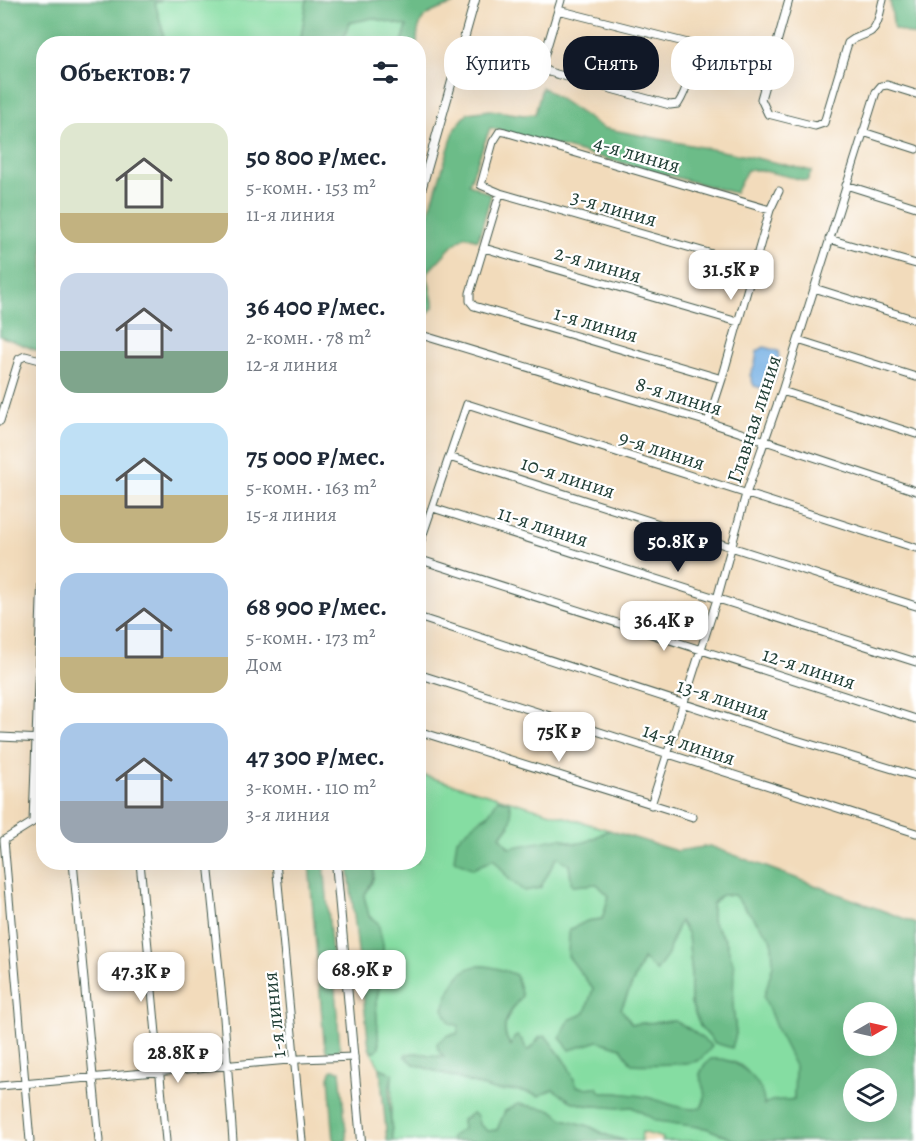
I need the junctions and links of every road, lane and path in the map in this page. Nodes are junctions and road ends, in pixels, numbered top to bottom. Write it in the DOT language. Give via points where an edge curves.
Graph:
graph roads {
  1 [pos="476,0"];
  2 [pos="561,0"];
  3 [pos="789,0"];
  4 [pos="883,0"];
  5 [pos="558,10"];
  6 [pos="916,94"];
  7 [pos="863,132"];
  8 [pos="916,149"];
  9 [pos="426,173"];
  10 [pos="846,185"];
  11 [pos="779,191"];
  12 [pos="500,193"];
  13 [pos="916,207"];
  14 [pos="770,210"];
  15 [pos="829,239"];
  16 [pos="484,248"];
  17 [pos="916,264"];
  18 [pos="754,266"];
  19 [pos="814,288"];
  20 [pos="916,320"];
  21 [pos="738,322"];
  22 [pos="426,336"];
  23 [pos="798,340"];
  24 [pos="36,359"];
  25 [pos="916,377"];
  26 [pos="722,379"];
  27 [pos="782,391"];
  28 [pos="0,421"];
  29 [pos="708,422"];
  30 [pos="916,434"];
  31 [pos="764,442"];
  32 [pos="449,457"];
  33 [pos="916,491"];
  34 [pos="747,494"];
  35 [pos="434,508"];
  36 [pos="426,528"];
  37 [pos="731,547"];
  38 [pos="916,548"];
  39 [pos="426,562"];
  40 [pos="717,599"];
  41 [pos="916,606"];
  42 [pos="426,620"];
  43 [pos="700,651"];
  44 [pos="916,662"];
  45 [pos="426,677"];
  46 [pos="684,703"];
  47 [pos="916,719"];
  48 [pos="426,734"];
  49 [pos="0,736"];
  50 [pos="36,739"];
  51 [pos="667,754"];
  52 [pos="916,776"];
  53 [pos="36,782"];
  54 [pos="651,805"];
  55 [pos="693,817"];
  56 [pos="916,833"];
  57 [pos="74,870"];
  58 [pos="141,870"];
  59 [pos="209,870"];
  60 [pos="277,870"];
  61 [pos="337,870"];
  62 [pos="354,1057"];
  63 [pos="295,1060"];
  64 [pos="228,1067"];
  65 [pos="160,1073"];
  66 [pos="94,1079"];
  67 [pos="25,1084"];
  68 [pos="0,1086"];
  69 [pos="30,1141"];
  70 [pos="99,1141"];
  71 [pos="166,1141"];
  72 [pos="233,1141"];
  73 [pos="302,1141"];
  74 [pos="361,1141"];
  1 -- 9 [label="main road"];
  2 -- 5 [label="street"];
  3 -- 4 [label="street" via="761,99 768,114 815,126 824,123 848,43 875,27"];
  5 -- 5 [label="street" via="693,46 678,104 670,105 541,67"];
  6 -- 7 [label="street, Главная линия" via="881,86"];
  7 -- 8 [label="street"];
  7 -- 10 [label="street, Главная линия"];
  10 -- 13 [label="street"];
  10 -- 15 [label="street, Главная линия"];
  11 -- 14 [label="street"];
  12 -- 14 [label="street, 4-я линия" via="482,185 500,131"];
  12 -- 16 [label="street"];
  12 -- 18 [label="street, 3-я линия"];
  14 -- 18 [label="street"];
  15 -- 17 [label="street"];
  15 -- 19 [label="street, Главная линия"];
  16 -- 21 [label="street, 2-я линия"];
  16 -- 26 [label="street, 1-я линия" via="470,293 474,306"];
  18 -- 21 [label="street"];
  19 -- 20 [label="street"];
  19 -- 23 [label="street, Главная линия"];
  21 -- 26 [label="street"];
  22 -- 29 [label="street, 8-я линия"];
  23 -- 25 [label="street"];
  23 -- 27 [label="street, Главная линия"];
  24 -- 28 [label="street" via="19,359"];
  26 -- 29 [label="street"];
  27 -- 30 [label="street"];
  27 -- 31 [label="street, Главная линия"];
  29 -- 31 [label="street, 8-я линия"];
  31 -- 33 [label="street, 8-я линия"];
  31 -- 34 [label="street, Главная линия"];
  32 -- 34 [label="street, 9-я линия" via="467,404"];
  32 -- 35 [label="street"];
  32 -- 37 [label="street, 10-я линия"];
  34 -- 37 [label="street, Главная линия"];
  34 -- 38 [label="street, 9-я линия"];
  35 -- 36 [label="street"];
  35 -- 40 [label="street, 11-я линия"];
  37 -- 40 [label="street, Главная линия"];
  37 -- 41 [label="street, 10-я линия"];
  39 -- 43 [label="street, 12-я линия"];
  40 -- 43 [label="street, Главная линия"];
  40 -- 44 [label="street, 11-я линия"];
  42 -- 46 [label="street, 13-я линия"];
  43 -- 46 [label="street, Главная линия"];
  43 -- 47 [label="street, 12-я линия"];
  45 -- 51 [label="street, 14-я линия"];
  46 -- 51 [label="street, Главная линия"];
  46 -- 52 [label="street, 13-я линия"];
  48 -- 54 [label="street"];
  49 -- 50 [label="street"];
  51 -- 54 [label="street, Главная линия"];
  51 -- 56 [label="street, 14-я линия"];
  53 -- 67 [label="street" via="33,822 4,840"];
  54 -- 55 [label="street"];
  57 -- 66 [label="street"];
  58 -- 65 [label="street"];
  59 -- 64 [label="street"];
  60 -- 63 [label="street, 1-я линия"];
  61 -- 62 [label="main road"];
  62 -- 63 [label="street"];
  62 -- 74 [label="main road"];
  63 -- 64 [label="street"];
  63 -- 73 [label="street, 1-я линия"];
  64 -- 65 [label="street"];
  64 -- 72 [label="street"];
  65 -- 66 [label="street"];
  65 -- 71 [label="street"];
  66 -- 67 [label="street"];
  66 -- 70 [label="street"];
  67 -- 68 [label="street"];
  67 -- 69 [label="street"];
}
